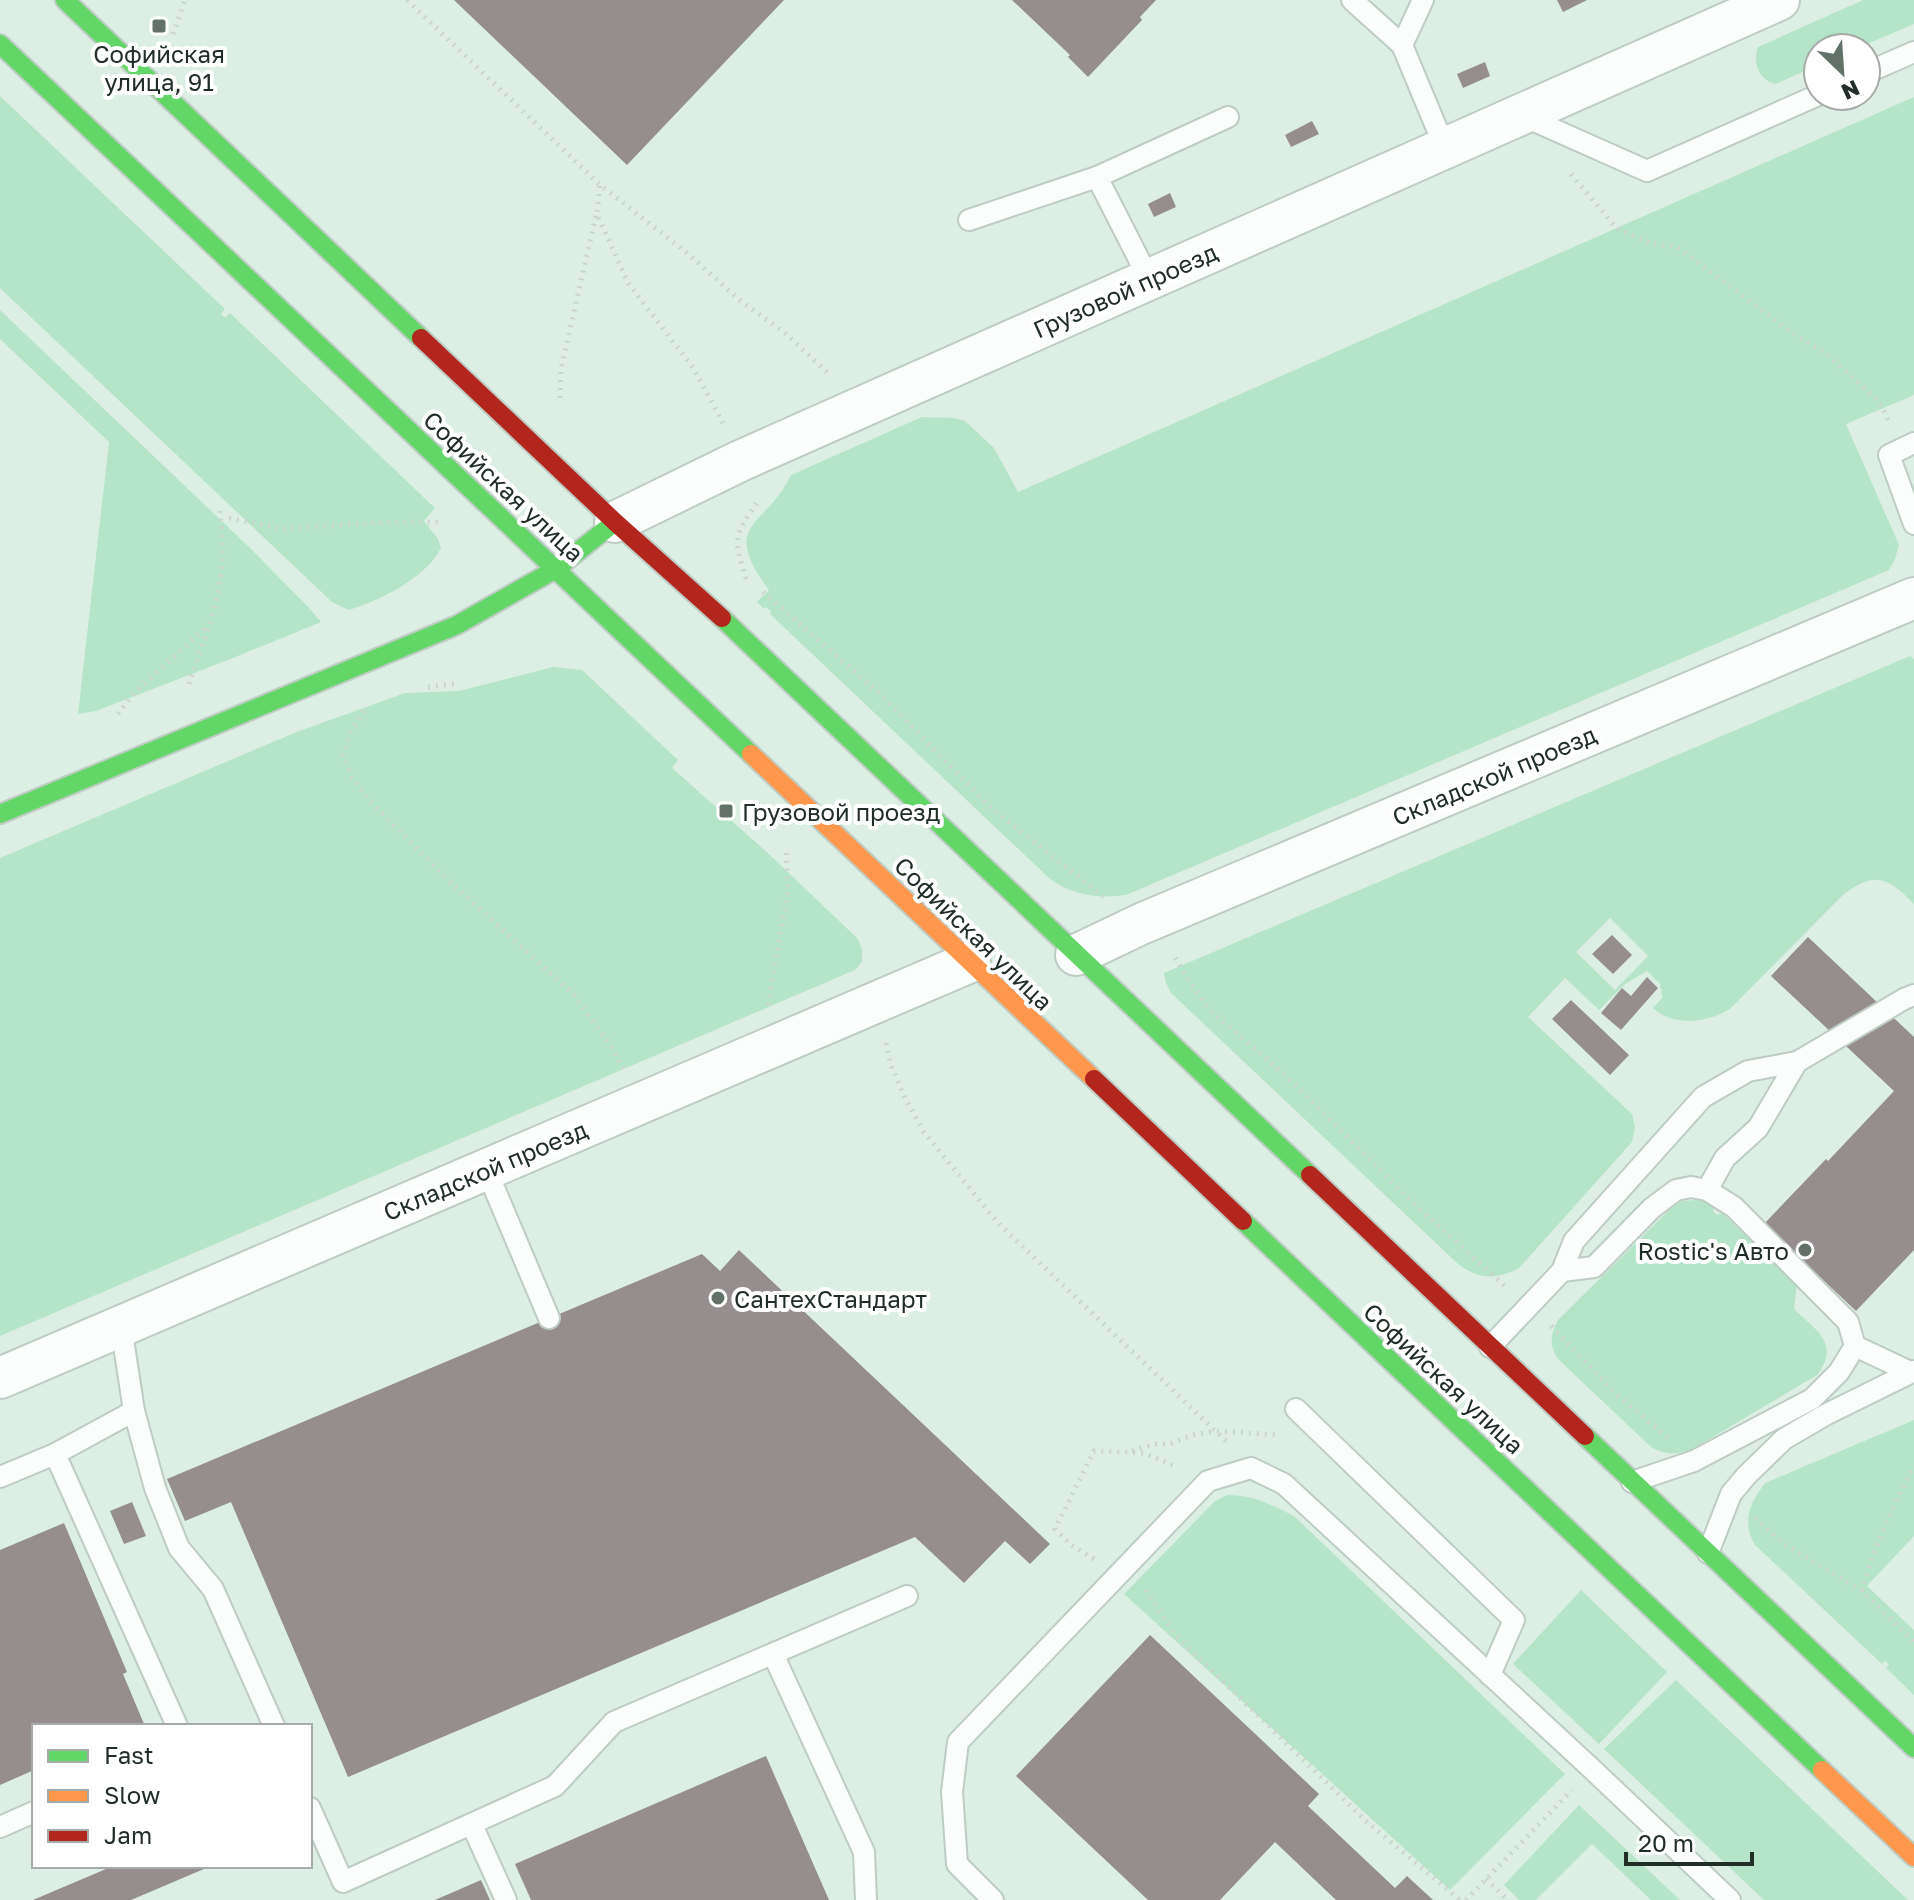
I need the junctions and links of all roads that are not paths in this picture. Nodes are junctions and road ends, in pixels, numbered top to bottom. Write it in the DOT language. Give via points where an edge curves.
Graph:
graph roads {
  1 [pos="65,0"];
  2 [pos="1352,0"];
  3 [pos="1423,0"];
  4 [pos="1779,0"];
  5 [pos="0,44"];
  6 [pos="1402,45"];
  7 [pos="1914,52"];
  8 [pos="1882,66"];
  9 [pos="1802,102"];
  10 [pos="1521,115"];
  11 [pos="1228,117"];
  12 [pos="1445,148"];
  13 [pos="1097,177"];
  14 [pos="969,220"];
  15 [pos="1149,279"];
  16 [pos="1907,446"];
  17 [pos="615,522"];
  18 [pos="1914,524"];
  19 [pos="556,569"];
  20 [pos="1914,598"];
  21 [pos="0,814"];
  22 [pos="1076,955"];
  23 [pos="970,962"];
  24 [pos="1914,995"];
  25 [pos="1797,1062"];
  26 [pos="486,1169"];
  27 [pos="1707,1190"];
  28 [pos="1562,1271"];
  29 [pos="549,1318"];
  30 [pos="121,1326"];
  31 [pos="1855,1346"];
  32 [pos="1490,1347"];
  33 [pos="1912,1372"];
  34 [pos="0,1378"];
  35 [pos="1296,1409"];
  36 [pos="134,1411"];
  37 [pos="55,1454"];
  38 [pos="0,1477"];
  39 [pos="1632,1482"];
  40 [pos="1708,1553"];
  41 [pos="907,1596"];
  42 [pos="773,1654"];
  43 [pos="1490,1675"];
  44 [pos="176,1724"];
  45 [pos="273,1724"];
  46 [pos="1914,1748"];
  47 [pos="312,1812"];
  48 [pos="32,1813"];
  49 [pos="472,1825"];
  50 [pos="0,1827"];
  51 [pos="1914,1857"];
  52 [pos="506,1900"];
  53 [pos="866,1900"];
  54 [pos="993,1900"];
  55 [pos="1730,1900"];
  1 -- 17 [label="main road, Софийская улица"];
  2 -- 6 [label="lane"];
  3 -- 6 [label="lane"];
  4 -- 10 [label="street, Грузовой проезд"];
  5 -- 19 [label="main road, Софийская улица"];
  6 -- 12 [label="lane"];
  7 -- 8 [label="lane"];
  9 -- 10 [label="lane" via="1647,171"];
  10 -- 12 [label="street, Грузовой проезд"];
  11 -- 13 [label="lane"];
  12 -- 15 [label="street, Грузовой проезд"];
  13 -- 14 [label="lane"];
  13 -- 15 [label="lane"];
  15 -- 17 [label="street, Грузовой проезд"];
  16 -- 18 [label="lane" via="1889,455"];
  17 -- 19 [label="main road, Грузовой проезд"];
  17 -- 22 [label="main road, Софийская улица"];
  19 -- 21 [label="main road, Грузовой проезд" via="457,625"];
  19 -- 23 [label="main road, Софийская улица"];
  20 -- 22 [label="street, Складской проезд"];
  22 -- 32 [label="main road, Софийская улица"];
  23 -- 26 [label="street, Складской проезд"];
  23 -- 51 [label="main road, Софийская улица"];
  24 -- 25 [label="lane"];
  25 -- 27 [label="lane" via="1758,1128 1725,1158"];
  25 -- 28 [label="lane" via="1748,1071 1703,1097 1574,1241"];
  26 -- 29 [label="lane"];
  26 -- 30 [label="street, Складской проезд"];
  27 -- 28 [label="lane" via="1676,1190 1594,1267"];
  27 -- 31 [label="lane" via="1734,1207 1848,1322"];
  28 -- 32 [label="lane"];
  30 -- 34 [label="street, Складской проезд"];
  30 -- 36 [label="lane"];
  31 -- 33 [label="lane"];
  31 -- 39 [label="lane" via="1812,1399 1694,1461"];
  32 -- 39 [label="main road, Софийская улица"];
  33 -- 40 [label="lane" via="1784,1439 1731,1494"];
  35 -- 43 [label="lane" via="1514,1620"];
  36 -- 37 [label="lane"];
  36 -- 45 [label="lane" via="155,1488 179,1548 213,1589"];
  37 -- 38 [label="lane"];
  37 -- 44 [label="lane"];
  39 -- 40 [label="main road, Софийская улица"];
  40 -- 46 [label="main road, Софийская улица"];
  41 -- 42 [label="lane"];
  42 -- 49 [label="lane" via="614,1722 555,1786"];
  42 -- 53 [label="lane" via="864,1852"];
  43 -- 54 [label="lane" via="1284,1484 1251,1468 1208,1481 958,1742 952,1792 957,1864"];
  43 -- 55 [label="lane"];
  47 -- 49 [label="lane" via="343,1882"];
  48 -- 50 [label="lane"];
  49 -- 52 [label="lane"];
}
